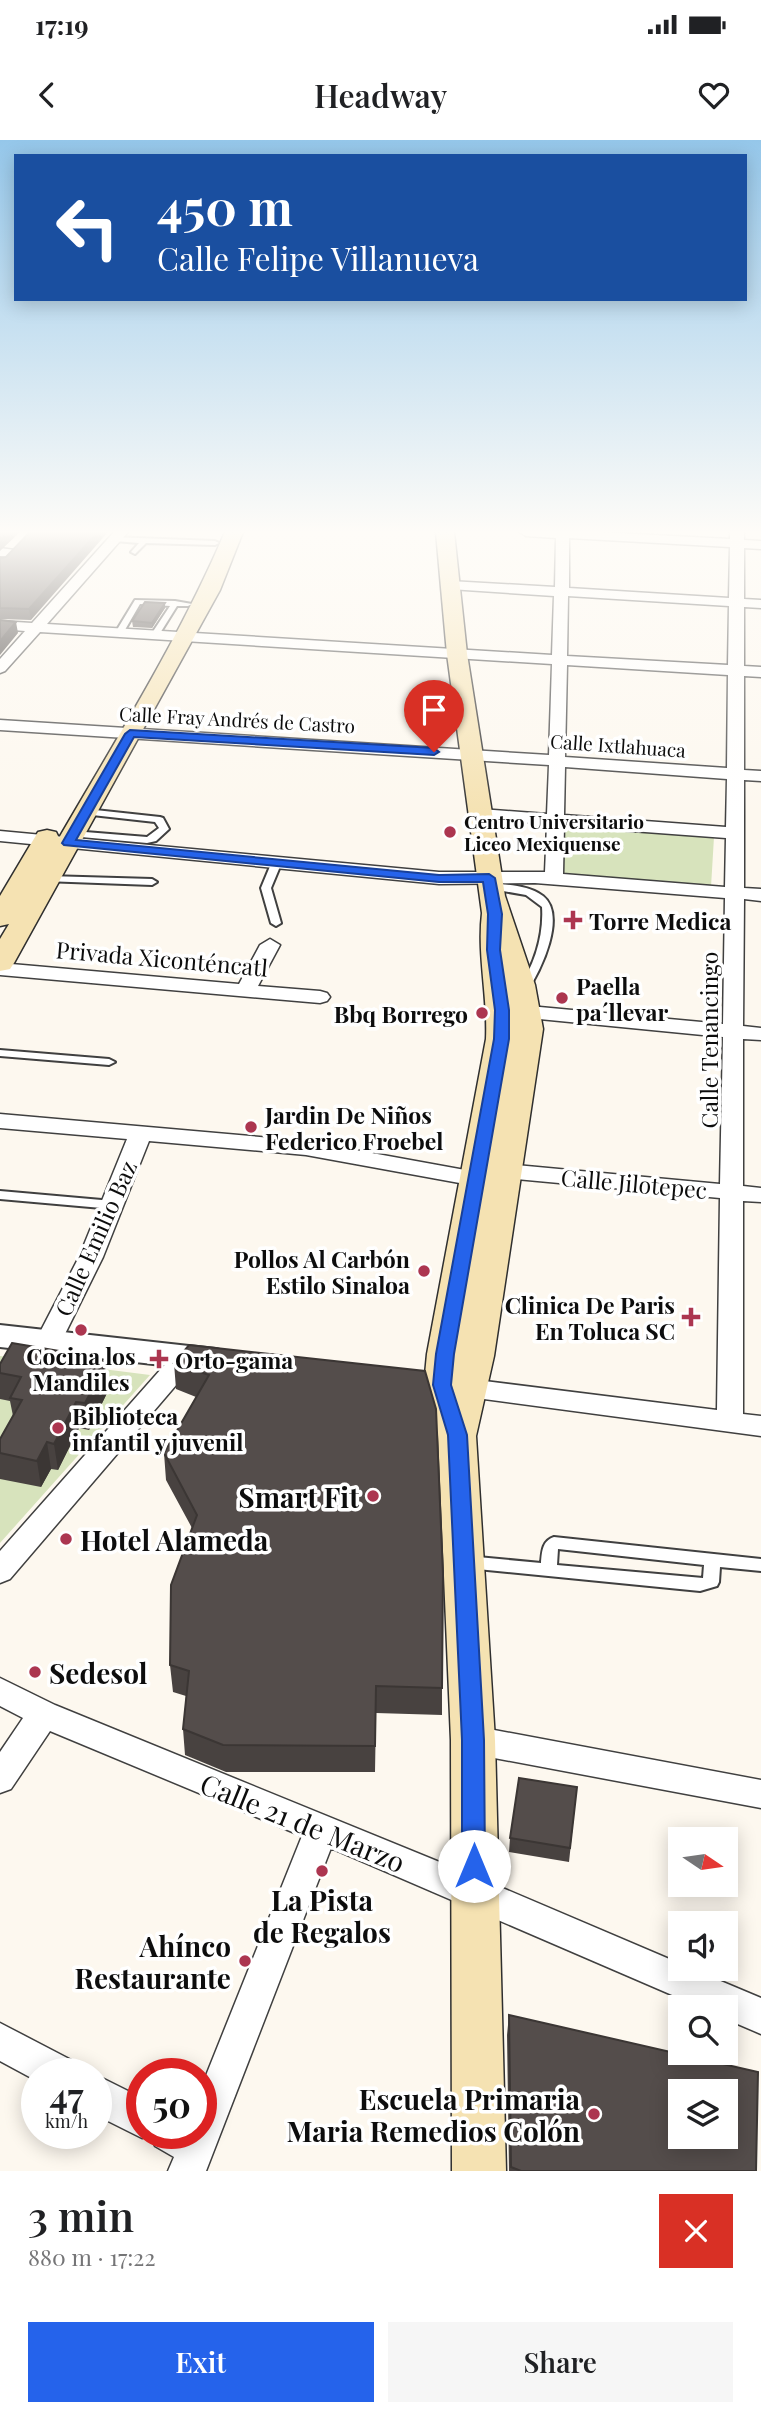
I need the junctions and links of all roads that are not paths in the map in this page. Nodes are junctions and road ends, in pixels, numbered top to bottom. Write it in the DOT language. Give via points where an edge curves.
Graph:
graph roads {
  1 [pos="20,627"];
  2 [pos="122,627"];
  3 [pos="173,627"];
  4 [pos="178,627"];
  5 [pos="454,627"];
  6 [pos="561,627"];
  7 [pos="736,627"];
  8 [pos="34,628"];
  9 [pos="118,633"];
  10 [pos="169,637"];
  11 [pos="457,654"];
  12 [pos="560,660"];
  13 [pos="0,668"];
  14 [pos="735,670"];
  15 [pos="761,672"];
  16 [pos="0,725"];
  17 [pos="121,733"];
  18 [pos="472,755"];
  19 [pos="557,762"];
  20 [pos="736,775"];
  21 [pos="761,776"];
  22 [pos="86,812"];
  23 [pos="481,814"];
  24 [pos="555,820"];
  25 [pos="734,833"];
  26 [pos="0,836"];
  27 [pos="62,839"];
  28 [pos="275,864"];
  29 [pos="48,879"];
  30 [pos="554,879"];
  31 [pos="152,882"];
  32 [pos="491,892"];
  33 [pos="732,893"];
  34 [pos="761,895"];
  35 [pos="0,918"];
  36 [pos="276,923"];
  37 [pos="270,945"];
  38 [pos="0,963"];
  39 [pos="0,969"];
  40 [pos="246,990"];
  41 [pos="320,997"];
  42 [pos="526,1001"];
  43 [pos="734,1032"];
  44 [pos="761,1034"];
  45 [pos="0,1054"];
  46 [pos="109,1062"];
  47 [pos="0,1121"];
  48 [pos="140,1134"];
  49 [pos="491,1175"];
  50 [pos="731,1192"];
  51 [pos="0,1195"];
  52 [pos="761,1195"];
  53 [pos="113,1205"];
  54 [pos="0,1336"];
  55 [pos="48,1342"];
  56 [pos="186,1357"];
  57 [pos="239,1363"];
  58 [pos="441,1385"];
  59 [pos="730,1422"];
  60 [pos="761,1426"];
  61 [pos="712,1560"];
  62 [pos="464,1561"];
  63 [pos="761,1565"];
  64 [pos="549,1569"];
  65 [pos="0,1571"];
  66 [pos="0,1691"];
  67 [pos="44,1714"];
  68 [pos="473,1740"];
  69 [pos="0,1779"];
  70 [pos="761,1794"];
  71 [pos="321,1831"];
  72 [pos="474,1892"];
  73 [pos="761,2016"];
  74 [pos="0,2041"];
  75 [pos="31,2058"];
  76 [pos="184,2151"];
  77 [pos="478,2171"];
  1 -- 8 [label="street"];
  2 -- 9 [label="lane"];
  3 -- 10 [label="main road"];
  4 -- 10 [label="main road"];
  5 -- 11 [label="main road"];
  6 -- 12 [label="street"];
  7 -- 14 [label="street, Calle Tenancingo"];
  8 -- 9 [label="street"];
  8 -- 13 [label="street"];
  9 -- 10 [label="street"];
  10 -- 11 [label="street"];
  10 -- 17 [label="main road"];
  11 -- 12 [label="street"];
  11 -- 18 [label="main road"];
  12 -- 14 [label="street"];
  12 -- 19 [label="street"];
  14 -- 15 [label="street"];
  14 -- 20 [label="street, Calle Tenancingo"];
  16 -- 17 [label="street, Calle Fray Andrés de Castro"];
  17 -- 18 [label="street, Calle Fray Andrés de Castro"];
  17 -- 22 [label="main road"];
  17 -- 27 [label="main road"];
  18 -- 19 [label="street, Calle Ixtlahuaca"];
  18 -- 23 [label="main road"];
  19 -- 20 [label="street, Calle Ixtlahuaca"];
  19 -- 24 [label="street"];
  20 -- 21 [label="street, Calle Ixtlahuaca"];
  20 -- 25 [label="street, Calle Tenancingo"];
  22 -- 27 [label="main road"];
  22 -- 27 [label="lane" via="160,820 164,829 147,840"];
  23 -- 24 [label="street"];
  23 -- 32 [label="main road"];
  24 -- 25 [label="street"];
  24 -- 30 [label="street"];
  25 -- 33 [label="street, Calle Tenancingo"];
  26 -- 27 [label="street"];
  27 -- 28 [label="street"];
  27 -- 29 [label="main road"];
  27 -- 35 [label="main road"];
  28 -- 32 [label="street" via="439,878"];
  28 -- 36 [label="lane" via="266,888"];
  29 -- 31 [label="lane"];
  29 -- 38 [label="main road"];
  30 -- 32 [label="street"];
  30 -- 33 [label="street"];
  32 -- 42 [label="main road"];
  32 -- 42 [label="lane" via="522,890 547,907 547,924"];
  32 -- 49 [label="main road" via="502,1023"];
  33 -- 34 [label="street"];
  33 -- 43 [label="street, Calle Tenancingo"];
  37 -- 40 [label="street"];
  39 -- 40 [label="street, Privada Xiconténcatl"];
  40 -- 41 [label="street, Privada Xiconténcatl"];
  42 -- 43 [label="street"];
  42 -- 49 [label="main road" via="528,1044"];
  43 -- 44 [label="street"];
  43 -- 50 [label="street, Calle Tenancingo"];
  45 -- 46 [label="lane"];
  47 -- 48 [label="street, Calle Jilotepec"];
  48 -- 49 [label="street, Calle Jilotepec" via="306,1148"];
  48 -- 53 [label="street, Calle Emilio Baz"];
  49 -- 50 [label="street, Calle Jilotepec"];
  49 -- 58 [label="main road"];
  50 -- 52 [label="street, Calle Jilotepec"];
  50 -- 59 [label="street, Calle Tenancingo"];
  51 -- 53 [label="lane"];
  53 -- 55 [label="street, Calle Emilio Baz"];
  54 -- 55 [label="street"];
  55 -- 56 [label="street"];
  56 -- 57 [label="street"];
  56 -- 65 [label="street"];
  58 -- 59 [label="street"];
  58 -- 62 [label="main road" via="457,1435"];
  59 -- 60 [label="street"];
  61 -- 63 [label="lane"];
  61 -- 64 [label="lane" via="711,1582 705,1585"];
  61 -- 64 [label="lane" via="554,1543"];
  62 -- 64 [label="lane"];
  62 -- 68 [label="main road"];
  66 -- 67 [label="street, Calle 21 de Marzo"];
  67 -- 69 [label="street"];
  67 -- 71 [label="street, Calle 21 de Marzo"];
  68 -- 70 [label="street"];
  68 -- 72 [label="main road"];
  71 -- 72 [label="street, Calle 21 de Marzo"];
  71 -- 76 [label="street"];
  72 -- 73 [label="street, Calle 21 de Marzo"];
  72 -- 77 [label="main road"];
  74 -- 75 [label="street"];
}
